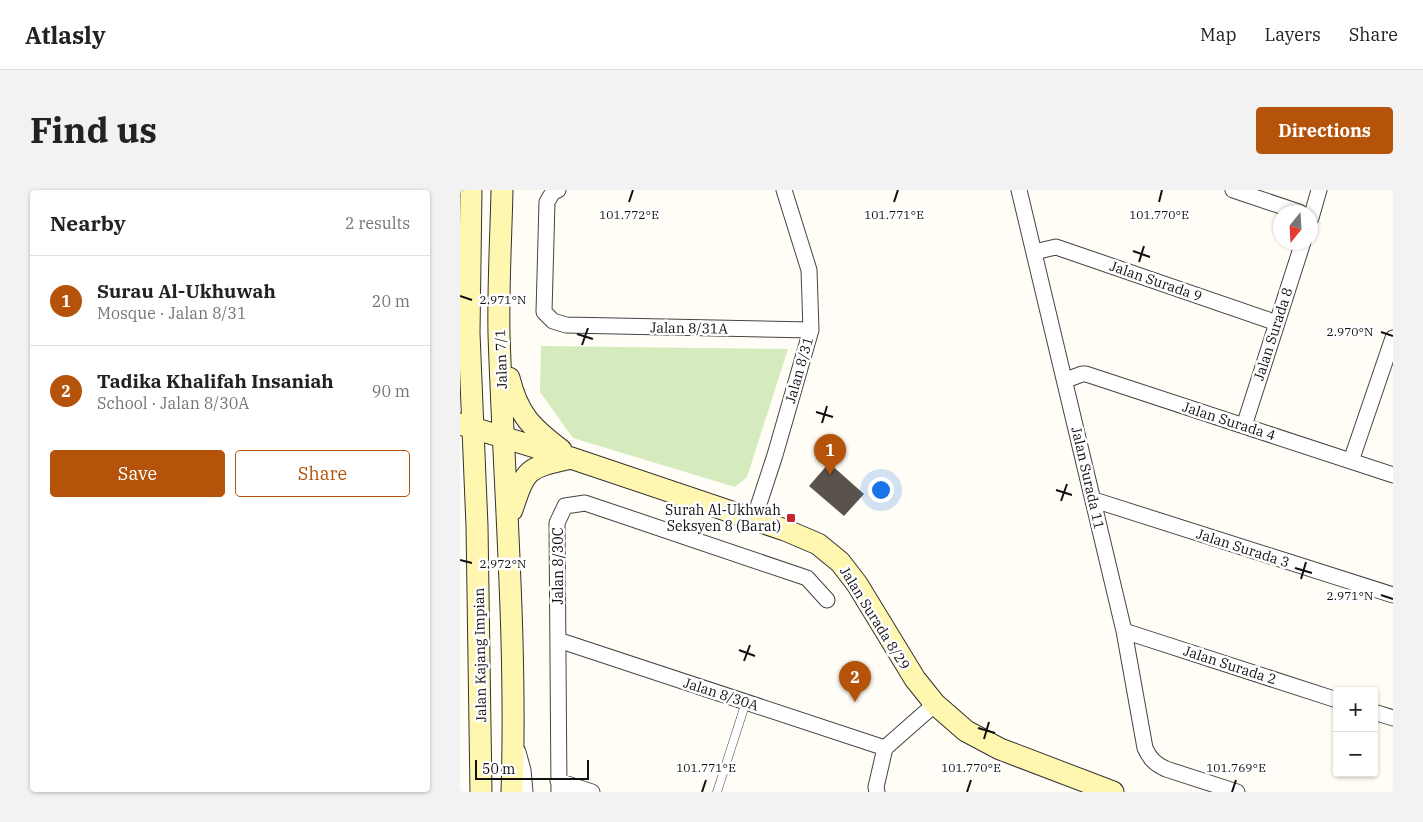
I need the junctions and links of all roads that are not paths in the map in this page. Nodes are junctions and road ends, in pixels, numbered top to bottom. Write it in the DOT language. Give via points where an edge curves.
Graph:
graph roads {
  1 [pos="471,190"];
  2 [pos="502,190"];
  3 [pos="558,190"];
  4 [pos="784,190"];
  5 [pos="1019,190"];
  6 [pos="1233,190"];
  7 [pos="1319,190"];
  8 [pos="1278,205"];
  9 [pos="1315,205"];
  10 [pos="1300,250"];
  11 [pos="1034,252"];
  12 [pos="1277,323"];
  13 [pos="811,330"];
  14 [pos="469,332"];
  15 [pos="499,332"];
  16 [pos="1393,338"];
  17 [pos="460,353"];
  18 [pos="1066,380"];
  19 [pos="467,426"];
  20 [pos="1244,426"];
  21 [pos="504,438"];
  22 [pos="460,455"];
  23 [pos="571,458"];
  24 [pos="1351,461"];
  25 [pos="1393,475"];
  26 [pos="1094,500"];
  27 [pos="754,519"];
  28 [pos="477,526"];
  29 [pos="508,529"];
  30 [pos="1393,596"];
  31 [pos="827,600"];
  32 [pos="1124,631"];
  33 [pos="558,640"];
  34 [pos="1333,699"];
  35 [pos="746,702"];
  36 [pos="935,704"];
  37 [pos="1378,713"];
  38 [pos="1393,718"];
  39 [pos="514,739"];
  40 [pos="885,748"];
  41 [pos="559,786"];
  42 [pos="482,792"];
  43 [pos="512,792"];
  44 [pos="525,792"];
  45 [pos="592,792"];
  46 [pos="717,792"];
  47 [pos="877,792"];
  48 [pos="1113,792"];
  49 [pos="1237,792"];
  1 -- 14 [label="street"];
  2 -- 15 [label="street, Jalan 7/1"];
  3 -- 13 [label="street, Jalan 8/31A" via="547,202 544,312 553,321 566,325"];
  4 -- 13 [label="street, Jalan 8/31" via="809,270"];
  5 -- 11 [label="street, Jalan Surada 11"];
  6 -- 8 [label="street"];
  7 -- 9 [label="street"];
  10 -- 12 [label="street, Jalan Surada 8"];
  11 -- 12 [label="street, Jalan Surada 9" via="1056,247"];
  11 -- 18 [label="street, Jalan Surada 11"];
  12 -- 20 [label="street, Jalan Surada 8"];
  13 -- 27 [label="street, Jalan 8/31"];
  14 -- 17 [label="street"];
  14 -- 19 [label="street"];
  15 -- 21 [label="street, Jalan 7/1"];
  15 -- 23 [label="street" via="514,397 523,414 532,426"];
  16 -- 24 [label="street"];
  18 -- 20 [label="street, Jalan Surada 4" via="1086,374"];
  18 -- 26 [label="street, Jalan Surada 11"];
  19 -- 21 [label="street, Jalan Surada 8/29"];
  19 -- 28 [label="street, Jalan Kajang Impian"];
  20 -- 24 [label="street, Jalan Surada 4"];
  21 -- 23 [label="street, Jalan Surada 8/29"];
  21 -- 29 [label="street"];
  22 -- 28 [label="street"];
  23 -- 27 [label="street, Jalan Surada 8/29"];
  23 -- 29 [label="street" via="543,464 527,474 518,492"];
  24 -- 25 [label="street, Jalan Surada 4"];
  26 -- 30 [label="street, Jalan Surada 3"];
  26 -- 32 [label="street, Jalan Surada 11"];
  27 -- 36 [label="street, Jalan Surada 8/29" via="818,544 840,562 857,584 915,680"];
  28 -- 42 [label="street, Jalan Kajang Impian"];
  29 -- 39 [label="street"];
  31 -- 33 [label="street, Jalan 8/30C" via="807,578 585,503 564,506 557,523"];
  32 -- 34 [label="street, Jalan Surada 2"];
  32 -- 49 [label="street, Jalan Surada 11" via="1149,757 1166,769"];
  33 -- 35 [label="street, Jalan 8/30A"];
  33 -- 41 [label="street, Jalan 8/30C"];
  35 -- 40 [label="street, Jalan 8/30A"];
  35 -- 46 [label="lane"];
  36 -- 40 [label="street"];
  36 -- 48 [label="street, Jalan Surada 8/29" via="966,731 1000,749"];
  37 -- 38 [label="street"];
  39 -- 43 [label="street"];
  39 -- 44 [label="street" via="523,770"];
  40 -- 47 [label="street"];
  41 -- 45 [label="street"];
}
